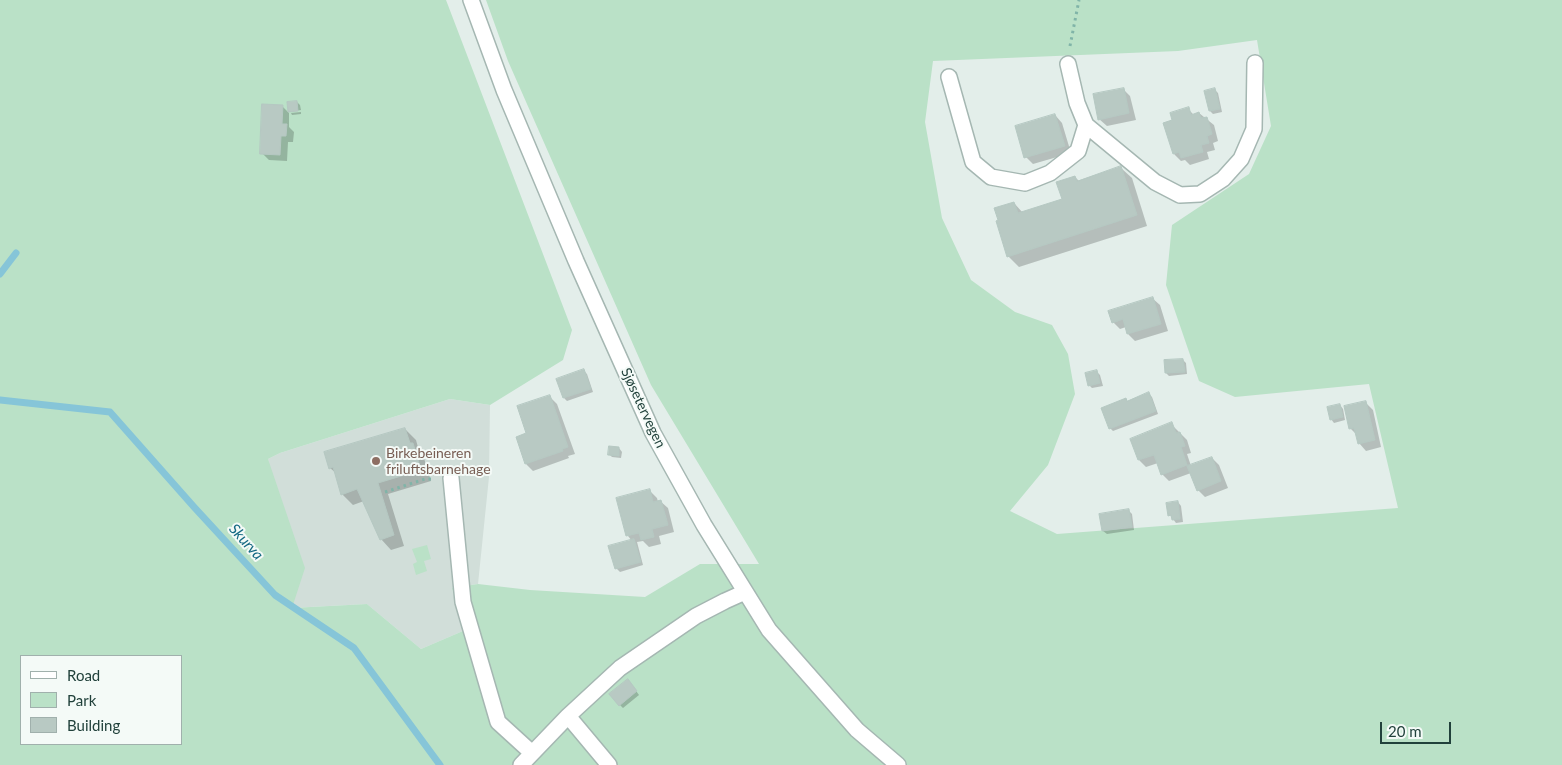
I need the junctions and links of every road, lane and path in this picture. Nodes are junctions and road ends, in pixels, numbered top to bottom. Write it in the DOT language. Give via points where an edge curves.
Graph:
graph roads {
  1 [pos="471,0"];
  2 [pos="1079,0"];
  3 [pos="1256,63"];
  4 [pos="1068,64"];
  5 [pos="949,77"];
  6 [pos="1086,125"];
  7 [pos="450,478"];
  8 [pos="384,492"];
  9 [pos="745,592"];
  10 [pos="568,716"];
  11 [pos="532,753"];
  12 [pos="521,765"];
  13 [pos="609,765"];
  14 [pos="898,765"];
  1 -- 9 [label="street, Sjøsetervegen" via="504,90 568,243 653,433"];
  2 -- 4 [label="path"];
  3 -- 6 [label="street" via="1254,129 1241,159 1223,179 1200,194 1180,195 1155,182"];
  4 -- 6 [label="street"];
  5 -- 6 [label="street" via="973,162 991,177 1025,183 1050,172 1078,151"];
  7 -- 8 [label="path" via="425,479"];
  7 -- 11 [label="street" via="463,602 498,722"];
  9 -- 10 [label="street" via="696,616 620,668"];
  9 -- 14 [label="street, Sjøsetervegen" via="769,630 857,730"];
  10 -- 11 [label="street"];
  10 -- 13 [label="street"];
  11 -- 12 [label="street"];
}
